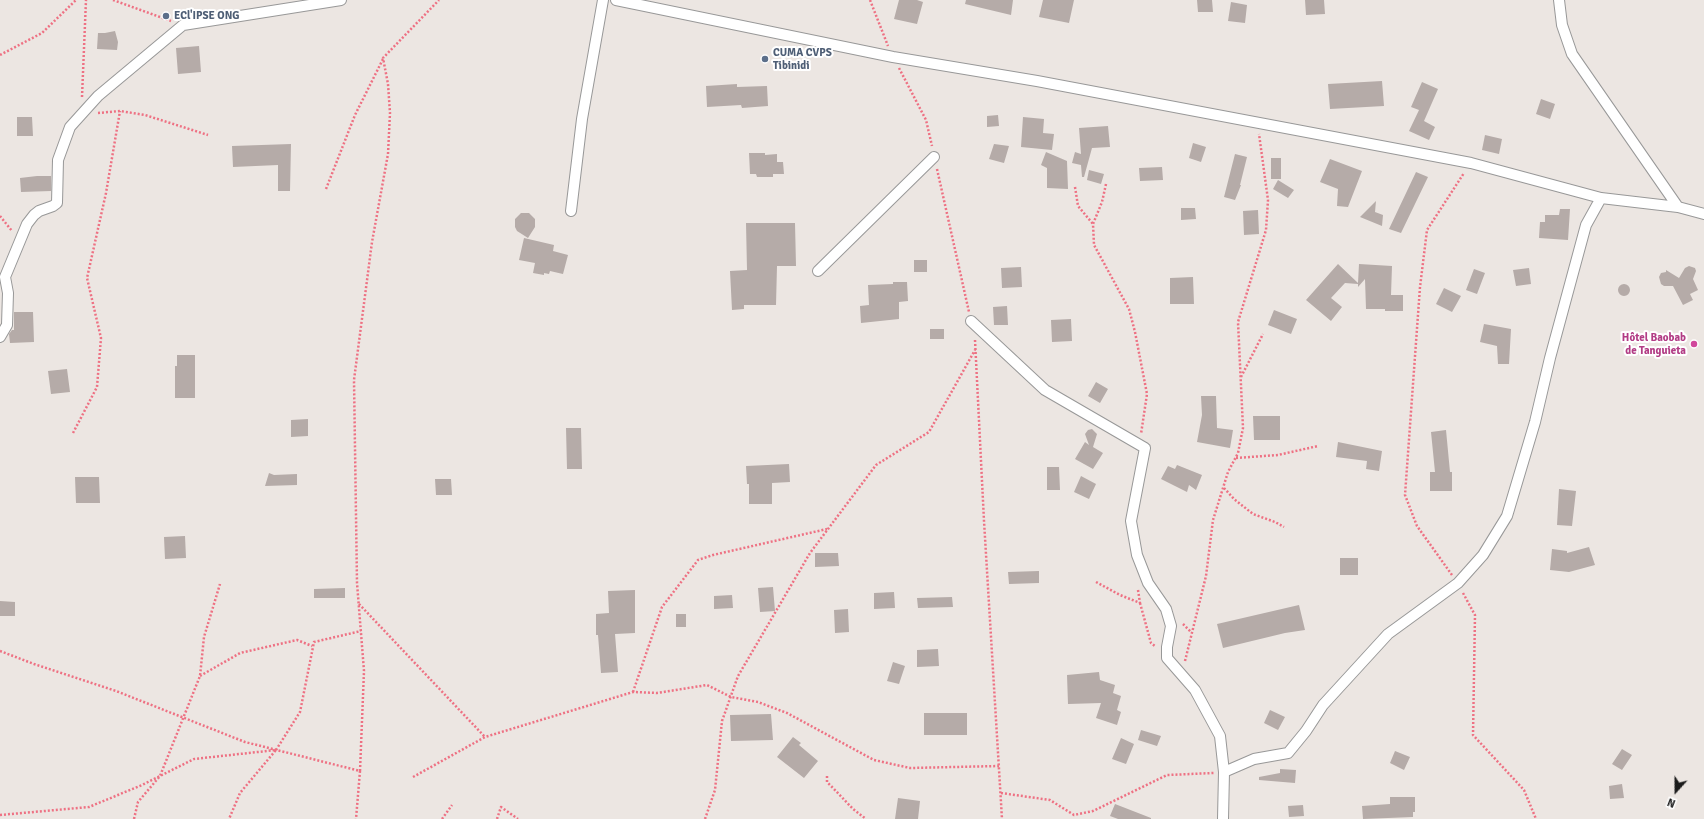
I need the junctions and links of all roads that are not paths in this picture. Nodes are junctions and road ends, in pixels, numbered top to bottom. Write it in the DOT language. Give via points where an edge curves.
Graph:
graph roads {
  1 [pos="341,0"];
  2 [pos="604,0"];
  3 [pos="616,0"];
  4 [pos="1559,0"];
  5 [pos="934,157"];
  6 [pos="1601,198"];
  7 [pos="1678,207"];
  8 [pos="571,211"];
  9 [pos="1704,214"];
  10 [pos="818,271"];
  11 [pos="971,321"];
  12 [pos="0,337"];
  13 [pos="1224,772"];
  14 [pos="1223,819"];
  1 -- 12 [label="street" via="184,25 98,96 70,127 58,160 57,203 39,210 27,224 20,240 5,277 8,293 7,325"];
  2 -- 8 [label="street" via="582,119"];
  3 -- 6 [label="street" via="893,57 1037,80 1471,163"];
  4 -- 7 [label="street" via="1562,25 1572,54"];
  5 -- 10 [label="street"];
  6 -- 7 [label="street"];
  6 -- 13 [label="street" via="1586,225 1535,422 1507,516 1483,556 1458,583 1388,634 1323,705 1288,753 1254,759"];
  7 -- 9 [label="street"];
  11 -- 13 [label="street" via="1045,390 1145,448 1131,522 1137,555 1148,583 1166,609 1171,626 1167,658 1195,690 1220,736"];
  13 -- 14 [label="street"];
}
